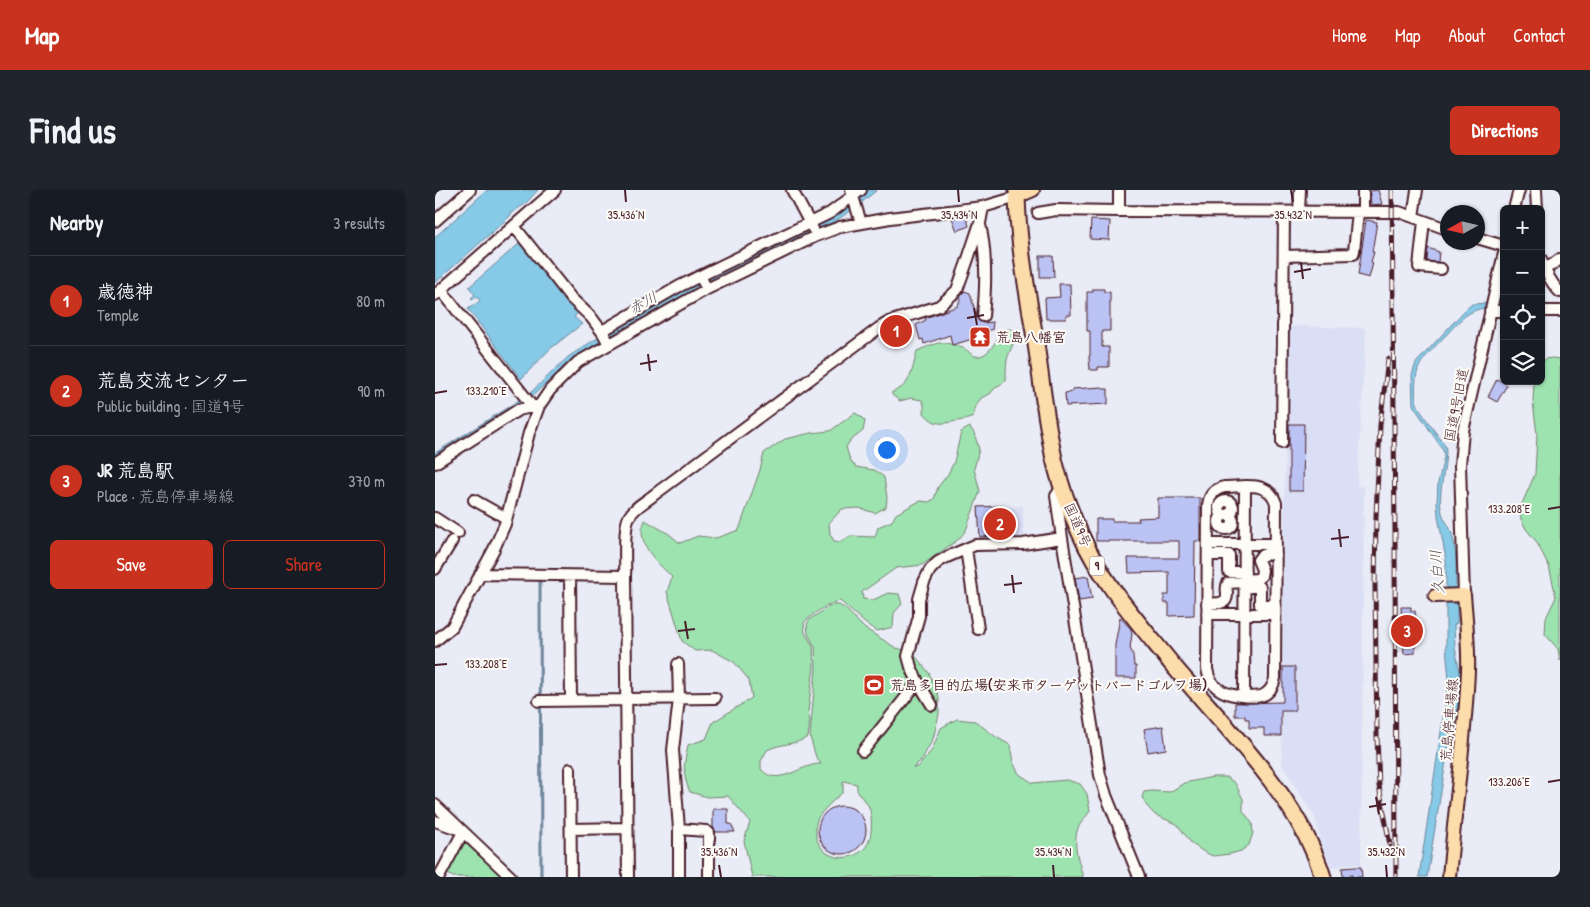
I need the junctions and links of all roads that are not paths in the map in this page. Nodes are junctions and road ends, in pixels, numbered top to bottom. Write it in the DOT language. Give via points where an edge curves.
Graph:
graph roads {
  1 [pos="470,190"];
  2 [pos="555,190"];
  3 [pos="792,190"];
  4 [pos="1033,190"];
  5 [pos="1119,190"];
  6 [pos="1300,190"];
  7 [pos="1363,190"];
  8 [pos="1417,190"];
  9 [pos="1519,190"];
  10 [pos="1536,190"];
  11 [pos="855,192"];
  12 [pos="1017,193"];
  13 [pos="1515,205"];
  14 [pos="1537,205"];
  15 [pos="983,206"];
  16 [pos="1119,211"];
  17 [pos="1284,212"];
  18 [pos="1299,212"];
  19 [pos="1360,212"];
  20 [pos="1038,213"];
  21 [pos="1413,217"];
  22 [pos="435,221"];
  23 [pos="1424,221"];
  24 [pos="861,222"];
  25 [pos="811,223"];
  26 [pos="980,223"];
  27 [pos="514,226"];
  28 [pos="1440,227"];
  29 [pos="816,236"];
  30 [pos="1485,240"];
  31 [pos="1500,245"];
  32 [pos="1284,256"];
  33 [pos="1560,259"];
  34 [pos="1545,265"];
  35 [pos="1441,269"];
  36 [pos="1545,270"];
  37 [pos="703,282"];
  38 [pos="1500,283"];
  39 [pos="438,292"];
  40 [pos="1560,292"];
  41 [pos="1490,311"];
  42 [pos="1500,311"];
  43 [pos="1545,311"];
  44 [pos="1560,311"];
  45 [pos="983,316"];
  46 [pos="605,337"];
  47 [pos="531,403"];
  48 [pos="1282,443"];
  49 [pos="435,463"];
  50 [pos="1227,487"];
  51 [pos="1245,487"];
  52 [pos="1061,488"];
  53 [pos="474,500"];
  54 [pos="435,518"];
  55 [pos="506,518"];
  56 [pos="1062,538"];
  57 [pos="1208,544"];
  58 [pos="1227,544"];
  59 [pos="1245,544"];
  60 [pos="965,549"];
  61 [pos="1276,549"];
  62 [pos="1208,555"];
  63 [pos="435,569"];
  64 [pos="480,574"];
  65 [pos="570,576"];
  66 [pos="625,576"];
  67 [pos="1244,580"];
  68 [pos="1461,595"];
  69 [pos="1439,596"];
  70 [pos="1207,609"];
  71 [pos="1275,610"];
  72 [pos="1244,614"];
  73 [pos="978,629"];
  74 [pos="435,641"];
  75 [pos="678,664"];
  76 [pos="1209,678"];
  77 [pos="918,682"];
  78 [pos="1200,696"];
  79 [pos="1244,696"];
  80 [pos="715,698"];
  81 [pos="679,699"];
  82 [pos="626,700"];
  83 [pos="540,701"];
  84 [pos="571,701"];
  85 [pos="932,705"];
  86 [pos="863,751"];
  87 [pos="570,769"];
  88 [pos="435,804"];
  89 [pos="435,821"];
  90 [pos="627,828"];
  91 [pos="571,829"];
  92 [pos="679,830"];
  93 [pos="461,831"];
  94 [pos="439,877"];
  95 [pos="511,877"];
  96 [pos="571,877"];
  97 [pos="627,877"];
  98 [pos="679,877"];
  99 [pos="709,877"];
  100 [pos="1139,877"];
  101 [pos="1323,877"];
  102 [pos="1449,877"];
  1 -- 22 [label="street"];
  2 -- 27 [label="street"];
  3 -- 25 [label="street"];
  4 -- 12 [label="main road"];
  5 -- 16 [label="street"];
  6 -- 18 [label="street"];
  7 -- 19 [label="street"];
  8 -- 21 [label="street"];
  9 -- 13 [label="street"];
  10 -- 14 [label="street"];
  11 -- 24 [label="street"];
  11 -- 25 [label="street" via="830,213"];
  12 -- 15 [label="street"];
  12 -- 52 [label="highway, 国道9号 / 9" via="1028,294"];
  15 -- 24 [label="street"];
  15 -- 26 [label="street"];
  16 -- 17 [label="street"];
  16 -- 20 [label="street" via="1056,210"];
  17 -- 18 [label="street"];
  17 -- 32 [label="street"];
  18 -- 19 [label="street"];
  19 -- 21 [label="street" via="1399,212"];
  19 -- 32 [label="street" via="1353,254"];
  21 -- 23 [label="street"];
  23 -- 28 [label="street"];
  23 -- 35 [label="street" via="1419,267"];
  24 -- 29 [label="street"];
  25 -- 29 [label="street"];
  25 -- 37 [label="street"];
  26 -- 45 [label="street" via="984,241"];
  26 -- 66 [label="street" via="957,290 944,303 879,328 634,510 626,528"];
  27 -- 39 [label="street"];
  27 -- 46 [label="street"];
  29 -- 37 [label="street"];
  30 -- 31 [label="street"];
  32 -- 48 [label="street"];
  33 -- 34 [label="street"];
  36 -- 40 [label="street"];
  37 -- 46 [label="street"];
  37 -- 46 [label="street" via="678,287"];
  38 -- 41 [label="street, 国道9号旧道"];
  39 -- 47 [label="street"];
  41 -- 42 [label="street"];
  41 -- 68 [label="street, 国道9号旧道" via="1463,431 1460,465"];
  43 -- 44 [label="street"];
  46 -- 47 [label="street" via="550,390"];
  47 -- 49 [label="street"];
  47 -- 55 [label="street" via="529,433"];
  50 -- 51 [label="street"];
  50 -- 57 [label="street" via="1216,490 1209,500"];
  50 -- 58 [label="street" via="1227,502 1233,505 1231,514 1227,515 1233,524 1227,529"];
  51 -- 59 [label="street"];
  51 -- 61 [label="street" via="1264,488 1274,496"];
  52 -- 56 [label="street" via="1056,496"];
  52 -- 78 [label="highway, 国道9号 / 9" via="1099,570"];
  53 -- 55 [label="street"];
  54 -- 63 [label="street" via="455,537"];
  55 -- 64 [label="street"];
  56 -- 60 [label="street" via="1023,544 975,545"];
  56 -- 100 [label="street" via="1100,775"];
  57 -- 58 [label="street"];
  57 -- 62 [label="street"];
  58 -- 59 [label="street"];
  59 -- 61 [label="street"];
  59 -- 67 [label="street"];
  60 -- 73 [label="street"];
  60 -- 77 [label="street" via="938,562 924,582 917,630 908,656"];
  61 -- 67 [label="street" via="1258,560 1261,576"];
  61 -- 71 [label="street"];
  62 -- 67 [label="street" via="1229,555 1229,572"];
  62 -- 70 [label="street"];
  64 -- 65 [label="street"];
  64 -- 74 [label="street" via="452,627"];
  65 -- 66 [label="street"];
  65 -- 84 [label="street"];
  66 -- 82 [label="street"];
  67 -- 70 [label="street" via="1229,583 1225,601"];
  67 -- 71 [label="street" via="1260,587 1260,605"];
  67 -- 72 [label="street"];
  68 -- 69 [label="main road"];
  68 -- 102 [label="main road, 荒島停車場線" via="1468,670"];
  70 -- 72 [label="street"];
  70 -- 76 [label="street"];
  71 -- 72 [label="street"];
  71 -- 79 [label="street" via="1274,682 1261,696"];
  72 -- 79 [label="street"];
  75 -- 81 [label="street"];
  76 -- 78 [label="street" via="1206,690"];
  76 -- 79 [label="street" via="1227,694"];
  77 -- 85 [label="street"];
  77 -- 86 [label="street"];
  78 -- 101 [label="highway, 国道9号 / 9" via="1286,802 1308,838"];
  80 -- 81 [label="street"];
  81 -- 82 [label="street"];
  81 -- 92 [label="street" via="673,750"];
  82 -- 84 [label="street"];
  82 -- 90 [label="street"];
  83 -- 84 [label="street"];
  87 -- 91 [label="street"];
  88 -- 93 [label="street"];
  89 -- 93 [label="street"];
  90 -- 91 [label="street"];
  90 -- 97 [label="street"];
  91 -- 96 [label="street"];
  92 -- 98 [label="street"];
  92 -- 99 [label="street" via="709,833"];
  93 -- 94 [label="street"];
  93 -- 95 [label="street"];
}
